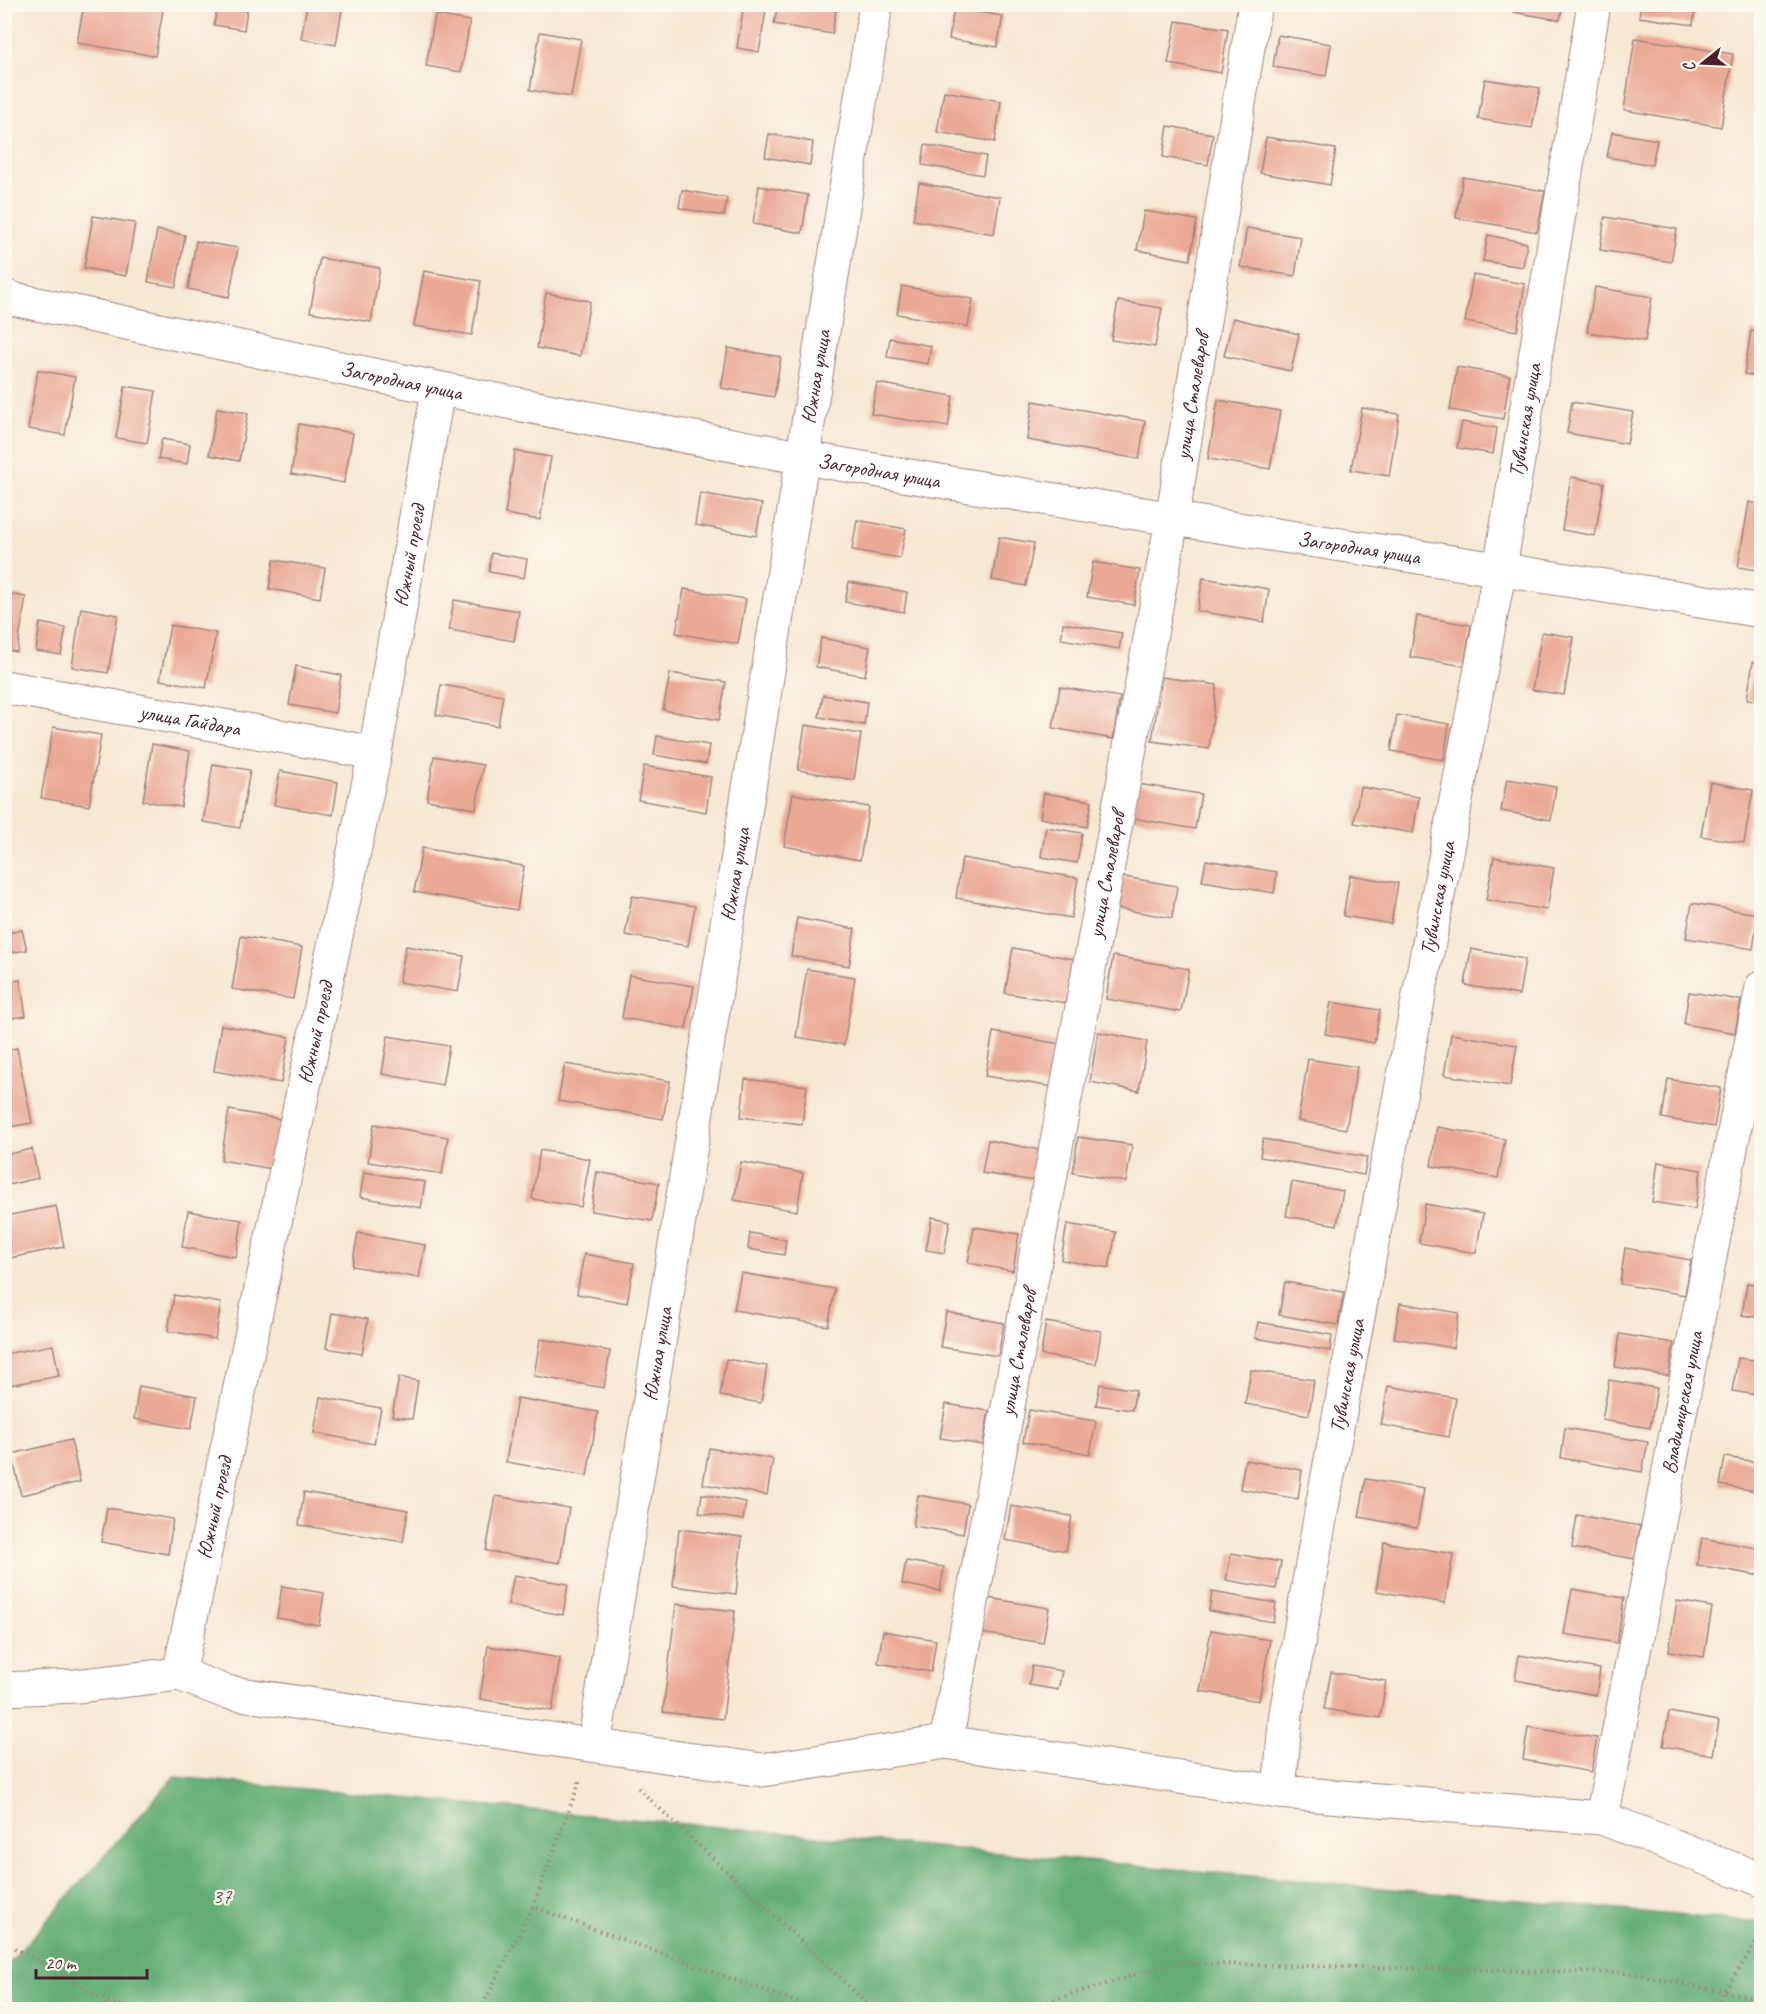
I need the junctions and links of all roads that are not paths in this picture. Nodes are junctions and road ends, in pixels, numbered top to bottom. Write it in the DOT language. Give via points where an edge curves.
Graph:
graph roads {
  1 [pos="876,4"];
  2 [pos="1255,4"];
  3 [pos="1594,4"];
  4 [pos="4,297"];
  5 [pos="438,390"];
  6 [pos="802,458"];
  7 [pos="1172,520"];
  8 [pos="1500,568"];
  9 [pos="1761,611"];
  10 [pos="4,687"];
  11 [pos="375,753"];
  12 [pos="1761,987"];
  13 [pos="179,1674"];
  14 [pos="4,1689"];
  15 [pos="946,1742"];
  16 [pos="594,1745"];
  17 [pos="1279,1792"];
  18 [pos="1602,1818"];
  19 [pos="1761,1880"];
  1 -- 6 [label="street, Южная улица"];
  2 -- 7 [label="street, улица Сталеваров"];
  3 -- 8 [label="street, Тувинская улица"];
  4 -- 5 [label="street, Загородная улица"];
  5 -- 6 [label="street, Загородная улица"];
  5 -- 11 [label="street, Южный проезд"];
  6 -- 7 [label="street, Загородная улица"];
  6 -- 16 [label="street, Южная улица"];
  7 -- 8 [label="street, Загородная улица"];
  7 -- 15 [label="street, улица Сталеваров"];
  8 -- 9 [label="street, Загородная улица"];
  8 -- 17 [label="street, Тувинская улица" via="1320,1519 1286,1713"];
  10 -- 11 [label="street, улица Гайдара"];
  11 -- 13 [label="street, Южный проезд"];
  12 -- 18 [label="street, Владимирская улица"];
  13 -- 14 [label="street" via="76,1686"];
  13 -- 16 [label="street" via="226,1692"];
  15 -- 16 [label="street" via="762,1770"];
  15 -- 17 [label="street"];
  17 -- 18 [label="street"];
  18 -- 19 [label="street"];
}
